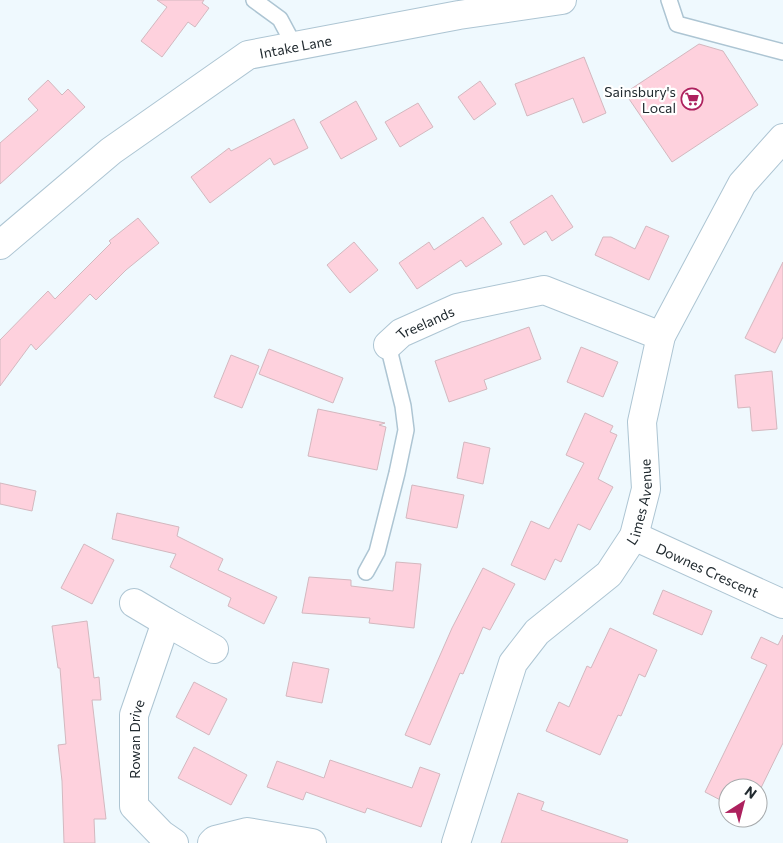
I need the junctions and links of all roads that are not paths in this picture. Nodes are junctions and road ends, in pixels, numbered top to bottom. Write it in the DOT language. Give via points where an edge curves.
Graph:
graph roads {
  1 [pos="254,0"];
  2 [pos="562,0"];
  3 [pos="669,0"];
  4 [pos="295,47"];
  5 [pos="783,52"];
  6 [pos="783,138"];
  7 [pos="0,245"];
  8 [pos="661,336"];
  9 [pos="388,345"];
  10 [pos="634,536"];
  11 [pos="366,572"];
  12 [pos="134,603"];
  13 [pos="783,604"];
  14 [pos="166,622"];
  15 [pos="214,649"];
  16 [pos="174,843"];
  17 [pos="212,843"];
  18 [pos="312,843"];
  19 [pos="456,843"];
  1 -- 4 [label="lane" via="280,18"];
  2 -- 4 [label="street, Intake Lane" via="459,15"];
  3 -- 5 [label="lane" via="677,24"];
  4 -- 7 [label="street, Intake Lane" via="248,55 110,151"];
  6 -- 8 [label="street, Limes Avenue" via="742,184"];
  8 -- 9 [label="street, Treelands" via="544,290 457,308 402,333"];
  8 -- 10 [label="street, Limes Avenue" via="642,422 646,489"];
  9 -- 11 [label="lane, Treelands" via="406,430 377,552"];
  10 -- 13 [label="street, Downes Crescent"];
  10 -- 19 [label="street, Limes Avenue" via="609,574 537,632 513,663"];
  12 -- 14 [label="street"];
  14 -- 15 [label="street"];
  14 -- 16 [label="street, Rowan Drive" via="134,715 134,806"];
  17 -- 18 [label="street" via="247,832"];
}
